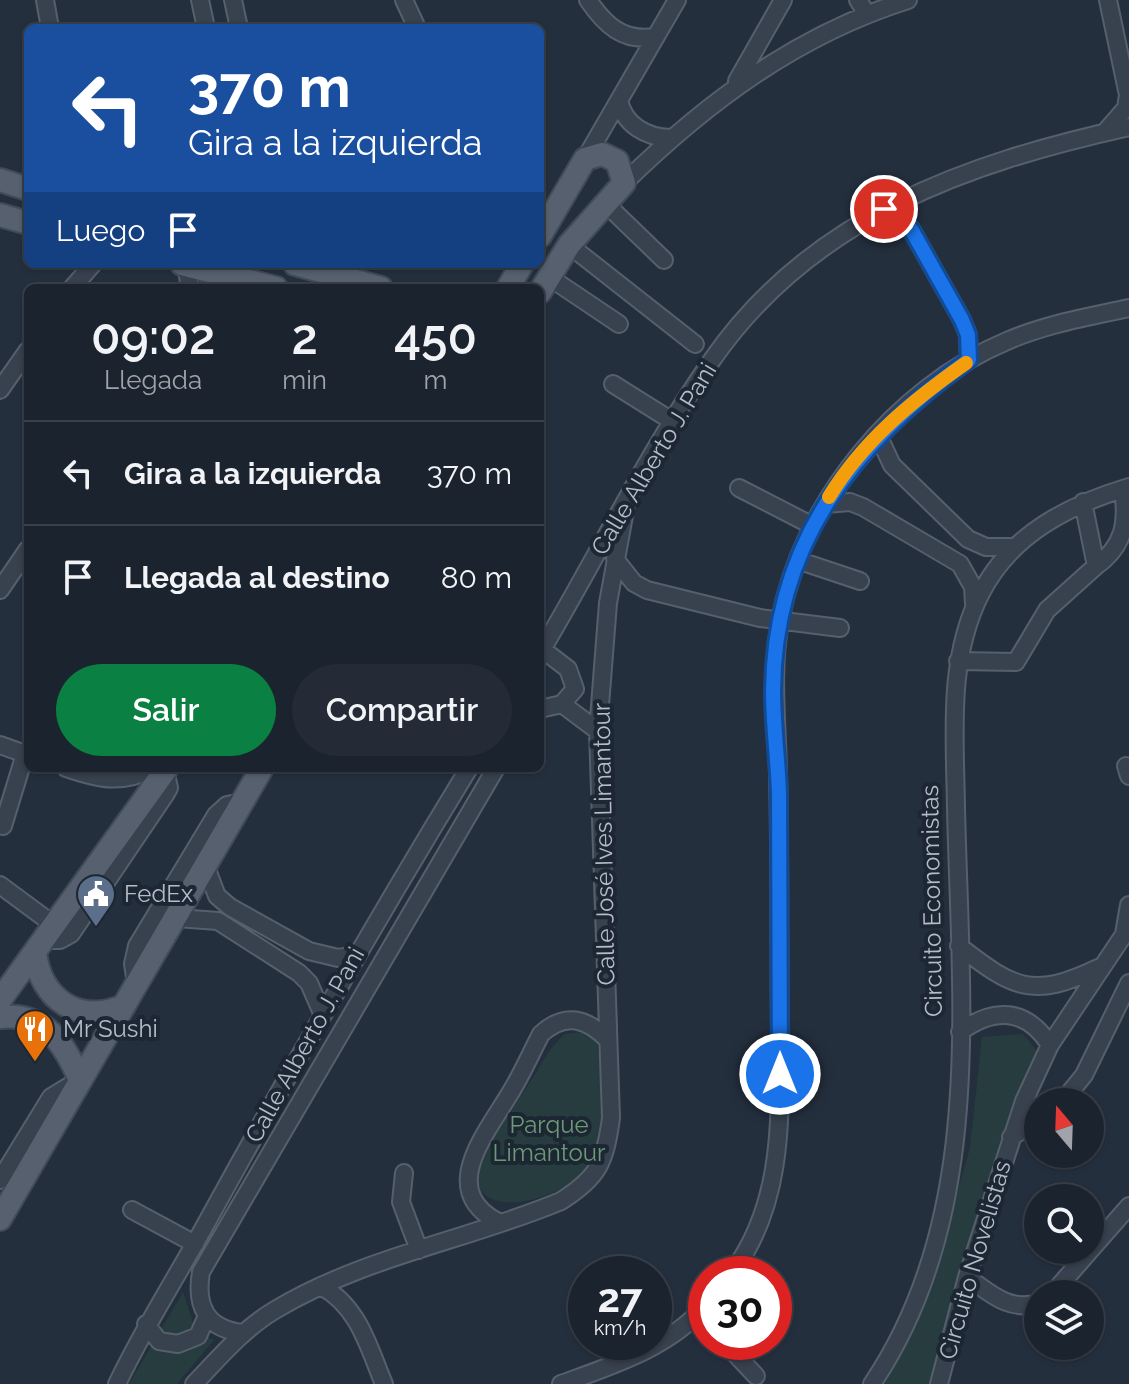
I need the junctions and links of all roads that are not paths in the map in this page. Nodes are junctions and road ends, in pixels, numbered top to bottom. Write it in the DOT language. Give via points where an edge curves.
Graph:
graph roads {
  1 [pos="45,0"];
  2 [pos="200,0"];
  3 [pos="233,0"];
  4 [pos="404,0"];
  5 [pos="588,0"];
  6 [pos="677,0"];
  7 [pos="783,0"];
  8 [pos="908,0"];
  9 [pos="1108,0"];
  10 [pos="862,7"];
  11 [pos="49,24"];
  12 [pos="205,24"];
  13 [pos="238,24"];
  14 [pos="415,24"];
  15 [pos="655,37"];
  16 [pos="734,86"];
  17 [pos="619,100"];
  18 [pos="1129,127"];
  19 [pos="1105,132"];
  20 [pos="670,138"];
  21 [pos="585,159"];
  22 [pos="0,180"];
  23 [pos="624,183"];
  24 [pos="24,188"];
  25 [pos="605,203"];
  26 [pos="884,209"];
  27 [pos="0,215"];
  28 [pos="24,222"];
  29 [pos="544,229"];
  30 [pos="569,245"];
  31 [pos="664,260"];
  32 [pos="90,268"];
  33 [pos="196,268"];
  34 [pos="314,268"];
  35 [pos="363,278"];
  36 [pos="76,284"];
  37 [pos="260,284"];
  38 [pos="544,285"];
  39 [pos="1129,308"];
  40 [pos="619,324"];
  41 [pos="695,344"];
  42 [pos="24,356"];
  43 [pos="969,360"];
  44 [pos="613,384"];
  45 [pos="0,390"];
  46 [pos="672,421"];
  47 [pos="878,435"];
  48 [pos="739,488"];
  49 [pos="1126,488"];
  50 [pos="1083,502"];
  51 [pos="825,504"];
  52 [pos="626,505"];
  53 [pos="813,526"];
  54 [pos="1015,547"];
  55 [pos="24,555"];
  56 [pos="615,559"];
  57 [pos="800,561"];
  58 [pos="1096,566"];
  59 [pos="860,581"];
  60 [pos="0,590"];
  61 [pos="974,606"];
  62 [pos="780,619"];
  63 [pos="840,628"];
  64 [pos="544,646"];
  65 [pos="544,653"];
  66 [pos="958,661"];
  67 [pos="562,704"];
  68 [pos="544,708"];
  69 [pos="598,731"];
  70 [pos="0,745"];
  71 [pos="24,754"];
  72 [pos="24,761"];
  73 [pos="80,772"];
  74 [pos="151,772"];
  75 [pos="160,772"];
  76 [pos="255,772"];
  77 [pos="467,772"];
  78 [pos="494,772"];
  79 [pos="242,802"];
  80 [pos="3,826"];
  81 [pos="206,867"];
  82 [pos="0,885"];
  83 [pos="1129,905"];
  84 [pos="177,918"];
  85 [pos="1126,931"];
  86 [pos="44,939"];
  87 [pos="959,946"];
  88 [pos="355,955"];
  89 [pos="1100,967"];
  90 [pos="1129,983"];
  91 [pos="136,984"];
  92 [pos="0,1000"];
  93 [pos="124,1006"];
  94 [pos="322,1013"];
  95 [pos="0,1017"];
  96 [pos="960,1032"];
  97 [pos="608,1040"];
  98 [pos="1050,1045"];
  99 [pos="80,1080"];
  100 [pos="1073,1088"];
  101 [pos="1024,1129"];
  102 [pos="1011,1137"];
  103 [pos="404,1173"];
  104 [pos="0,1180"];
  105 [pos="1129,1206"];
  106 [pos="132,1210"];
  107 [pos="0,1219"];
  108 [pos="498,1222"];
  109 [pos="195,1244"];
  110 [pos="419,1250"];
  111 [pos="741,1256"];
  112 [pos="967,1277"];
  113 [pos="1064,1280"];
  114 [pos="321,1286"];
  115 [pos="1024,1308"];
  116 [pos="206,1318"];
  117 [pos="146,1324"];
  118 [pos="688,1324"];
  119 [pos="243,1333"];
  120 [pos="741,1360"];
  121 [pos="756,1376"];
  122 [pos="117,1384"];
  123 [pos="194,1384"];
  124 [pos="384,1384"];
  125 [pos="561,1384"];
  126 [pos="872,1384"];
  127 [pos="939,1384"];
  1 -- 11 [label="street"];
  2 -- 12 [label="street"];
  3 -- 13 [label="street"];
  4 -- 14 [label="street"];
  5 -- 15 [label="street" via="612,30 629,37"];
  6 -- 15 [label="street"];
  7 -- 16 [label="street"];
  8 -- 10 [label="street"];
  9 -- 19 [label="street" via="1128,95 1126,108"];
  10 -- 16 [label="street"];
  15 -- 17 [label="street"];
  16 -- 20 [label="street"];
  17 -- 20 [label="street" via="637,129"];
  17 -- 21 [label="street"];
  18 -- 19 [label="street, Calle Alberto J. Pani"];
  19 -- 26 [label="street, Calle Alberto J. Pani" via="996,161"];
  20 -- 23 [label="street"];
  21 -- 23 [label="main road" via="612,157"];
  21 -- 29 [label="main road"];
  22 -- 24 [label="main road"];
  23 -- 25 [label="main road"];
  25 -- 30 [label="main road"];
  25 -- 31 [label="street"];
  26 -- 43 [label="street" via="911,229 962,320"];
  26 -- 46 [label="street, Calle Alberto J. Pani" via="821,250 749,315"];
  27 -- 28 [label="main road"];
  30 -- 38 [label="main road"];
  30 -- 41 [label="street"];
  32 -- 36 [label="street"];
  33 -- 37 [label="main road"];
  34 -- 35 [label="main road"];
  38 -- 40 [label="street"];
  39 -- 43 [label="street" via="1052,324"];
  42 -- 45 [label="street"];
  43 -- 47 [label="street"];
  44 -- 46 [label="street"];
  46 -- 52 [label="street, Calle Alberto J. Pani"];
  47 -- 51 [label="street"];
  47 -- 54 [label="street" via="892,465 968,539 986,547"];
  48 -- 53 [label="street"];
  49 -- 50 [label="street, Circuito Economistas"];
  49 -- 58 [label="street" via="1121,539 1114,553"];
  50 -- 54 [label="street, Circuito Economistas"];
  50 -- 58 [label="street"];
  51 -- 53 [label="street"];
  51 -- 61 [label="street" via="863,507 944,553 968,574"];
  52 -- 56 [label="street, Calle José Ives Limantour"];
  52 -- 64 [label="street, Calle Alberto J. Pani"];
  53 -- 57 [label="street"];
  54 -- 61 [label="street, Circuito Economistas"];
  55 -- 60 [label="street"];
  56 -- 62 [label="street" via="634,583 647,590"];
  56 -- 69 [label="street, Calle José Ives Limantour"];
  57 -- 59 [label="street"];
  57 -- 62 [label="street"];
  58 -- 66 [label="street" via="1047,610 1016,662"];
  61 -- 66 [label="street, Circuito Economistas"];
  62 -- 63 [label="street"];
  62 -- 111 [label="street" via="773,692 780,1135 762,1217"];
  65 -- 67 [label="street, Calle Alberto J. Pani" via="572,675 575,689"];
  66 -- 87 [label="street, Circuito Economistas" via="954,696"];
  67 -- 68 [label="street"];
  67 -- 69 [label="street"];
  69 -- 97 [label="street, Calle José Ives Limantour"];
  70 -- 71 [label="street"];
  72 -- 80 [label="street"];
  73 -- 74 [label="street" via="121,780"];
  75 -- 86 [label="main road"];
  76 -- 79 [label="main road"];
  77 -- 88 [label="street, Calle Alberto J. Pani"];
  78 -- 116 [label="street, Calle Alberto J. Pani" via="201,1272 200,1302"];
  79 -- 81 [label="main road"];
  79 -- 91 [label="street" via="227,805 216,815 137,946"];
  81 -- 84 [label="main road"];
  81 -- 88 [label="street" via="217,896 230,907 309,951 338,958"];
  82 -- 86 [label="street"];
  83 -- 85 [label="street"];
  84 -- 91 [label="main road"];
  84 -- 94 [label="street" via="218,921 299,973"];
  85 -- 89 [label="street, Circuito Novelistas"];
  86 -- 92 [label="main road"];
  86 -- 93 [label="main road" via="46,989 64,1005 100,1014"];
  87 -- 89 [label="street" via="1022,985 1062,985"];
  87 -- 96 [label="street, Circuito Economistas"];
  88 -- 94 [label="street, Calle Alberto J. Pani"];
  89 -- 98 [label="street, Circuito Novelistas"];
  90 -- 100 [label="street"];
  91 -- 93 [label="main road"];
  93 -- 99 [label="main road"];
  94 -- 109 [label="street, Calle Alberto J. Pani"];
  95 -- 99 [label="main road" via="43,1024 61,1043"];
  96 -- 98 [label="street" via="983,1019 1016,1016 1040,1029"];
  96 -- 126 [label="street, Circuito Economistas" via="952,1167 935,1256"];
  97 -- 108 [label="street, Calle José Ives Limantour" via="611,1118 601,1167 584,1187 561,1201"];
  97 -- 108 [label="street, Calle José Ives Limantour" via="595,1027 567,1019 541,1034 468,1170 475,1204"];
  98 -- 102 [label="street, Circuito Novelistas"];
  99 -- 104 [label="street" via="51,1097"];
  99 -- 107 [label="main road"];
  101 -- 102 [label="street"];
  102 -- 112 [label="street, Circuito Novelistas"];
  103 -- 110 [label="street" via="401,1202"];
  105 -- 113 [label="street"];
  106 -- 109 [label="street"];
  108 -- 110 [label="street, Calle José Ives Limantour"];
  109 -- 117 [label="street, Calle Alberto J. Pani"];
  110 -- 114 [label="street, Calle José Ives Limantour"];
  112 -- 115 [label="street" via="1005,1303"];
  112 -- 127 [label="street, Circuito Novelistas"];
  114 -- 119 [label="street, Calle José Ives Limantour"];
  114 -- 124 [label="street" via="354,1313"];
  116 -- 117 [label="street" via="198,1336 178,1344 159,1341"];
  116 -- 119 [label="street" via="223,1330"];
  117 -- 122 [label="street, Calle Alberto J. Pani"];
  118 -- 125 [label="street" via="644,1350"];
  119 -- 123 [label="street, Calle José Ives Limantour"];
  120 -- 121 [label="street"];
}
